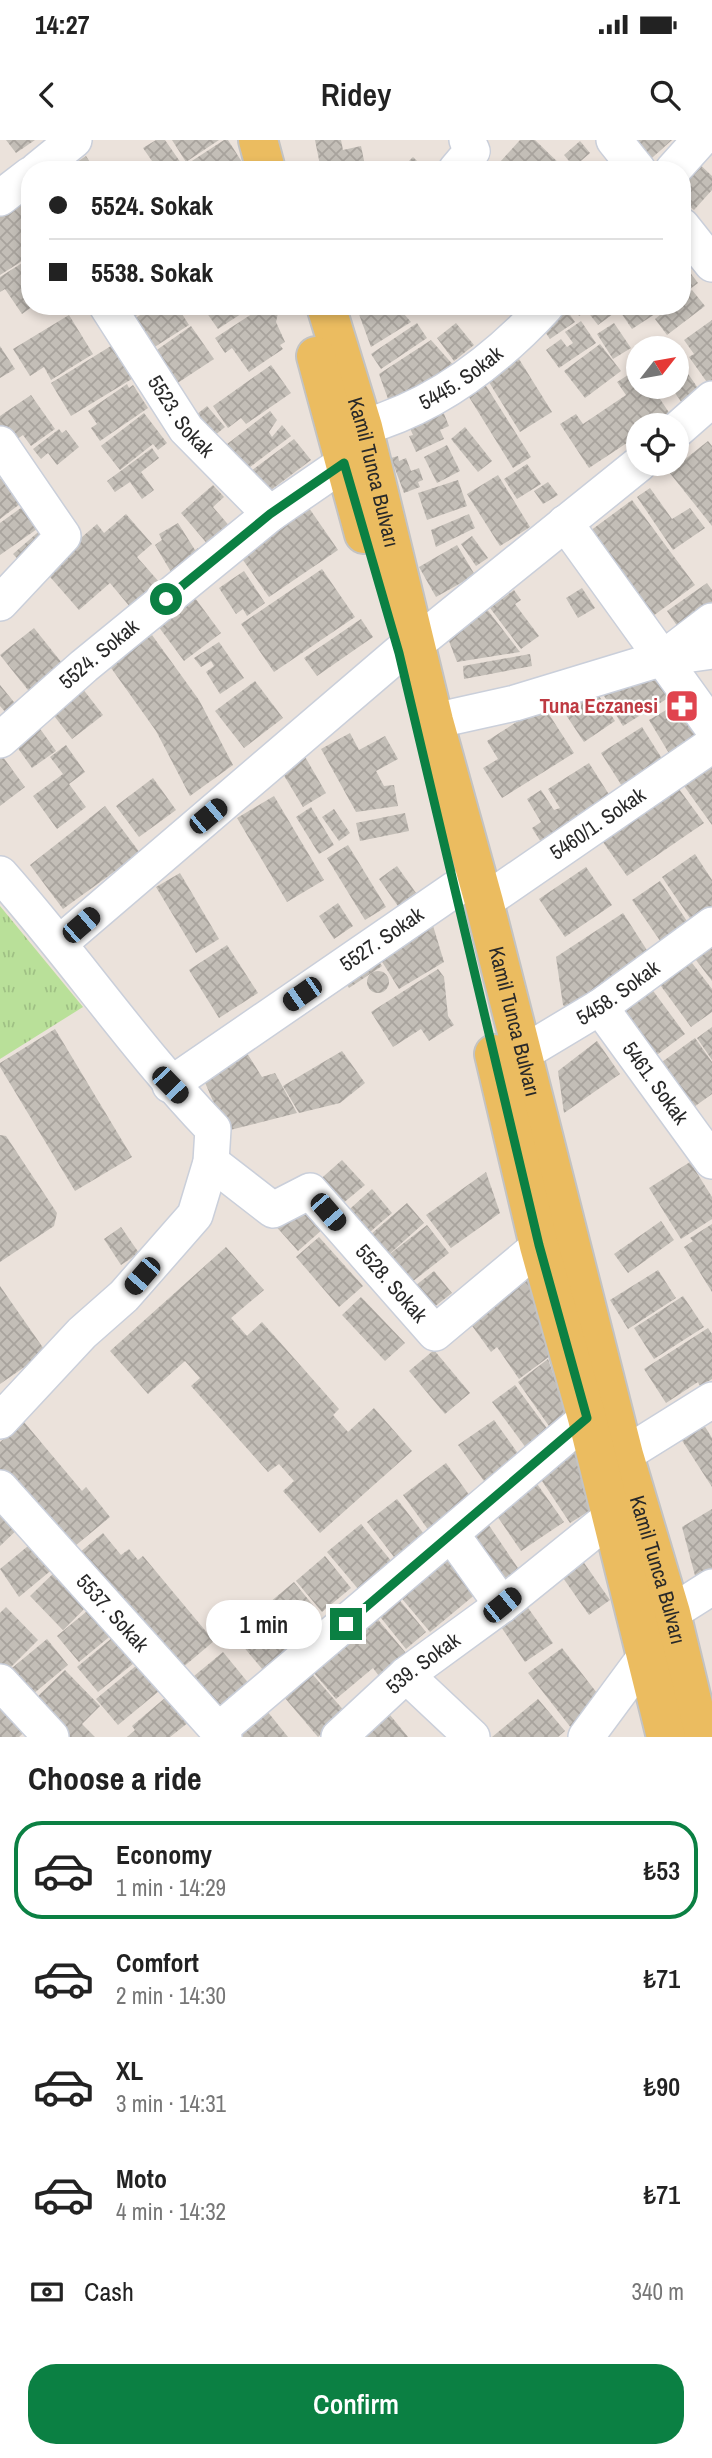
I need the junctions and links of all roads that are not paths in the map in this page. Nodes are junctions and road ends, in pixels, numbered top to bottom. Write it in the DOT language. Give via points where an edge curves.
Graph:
graph roads {
  1 [pos="74,140"];
  2 [pos="258,140"];
  3 [pos="285,140"];
  4 [pos="614,140"];
  5 [pos="700,140"];
  6 [pos="49,161"];
  7 [pos="264,161"];
  8 [pos="290,161"];
  9 [pos="631,161"];
  10 [pos="681,161"];
  11 [pos="691,237"];
  12 [pos="712,264"];
  13 [pos="113,315"];
  14 [pos="305,315"];
  15 [pos="329,315"];
  16 [pos="538,315"];
  17 [pos="712,399"];
  18 [pos="689,419"];
  19 [pos="363,427"];
  20 [pos="0,444"];
  21 [pos="344,463"];
  22 [pos="626,474"];
  23 [pos="270,514"];
  24 [pos="565,523"];
  25 [pos="0,603"];
  26 [pos="712,621"];
  27 [pos="408,648"];
  28 [pos="712,651"];
  29 [pos="663,658"];
  30 [pos="434,721"];
  31 [pos="712,727"];
  32 [pos="11,730"];
  33 [pos="712,745"];
  34 [pos="0,874"];
  35 [pos="469,895"];
  36 [pos="712,925"];
  37 [pos="60,943"];
  38 [pos="600,1007"];
  39 [pos="520,1055"];
  40 [pos="170,1085"];
  41 [pos="706,1138"];
  42 [pos="211,1162"];
  43 [pos="539,1245"];
  44 [pos="712,1400"];
  45 [pos="587,1418"];
  46 [pos="0,1421"];
  47 [pos="624,1455"];
  48 [pos="0,1488"];
  49 [pos="611,1517"];
  50 [pos="452,1535"];
  51 [pos="712,1587"];
  52 [pos="502,1605"];
  53 [pos="671,1613"];
  54 [pos="645,1657"];
  55 [pos="407,1675"];
  56 [pos="0,1682"];
  57 [pos="680,1721"];
  58 [pos="221,1734"];
  59 [pos="51,1737"];
  60 [pos="339,1737"];
  61 [pos="472,1737"];
  62 [pos="586,1737"];
  1 -- 6 [label="street"];
  2 -- 7 [label="main road"];
  3 -- 8 [label="main road"];
  4 -- 9 [label="street"];
  5 -- 10 [label="street"];
  11 -- 12 [label="street"];
  13 -- 23 [label="street, 5523. Sokak" via="186,429"];
  14 -- 21 [label="main road, Kamil Tunca Bulvarı"];
  15 -- 19 [label="main road, Kamil Tunca Bulvarı"];
  16 -- 19 [label="street, 5445. Sokak" via="461,381 392,419"];
  17 -- 18 [label="street"];
  19 -- 27 [label="main road, Kamil Tunca Bulvarı"];
  20 -- 25 [label="street" via="63,536"];
  21 -- 23 [label="street, 5524. Sokak"];
  21 -- 27 [label="main road, Kamil Tunca Bulvarı"];
  22 -- 24 [label="street"];
  23 -- 32 [label="street, 5524. Sokak"];
  24 -- 27 [label="street"];
  24 -- 29 [label="street"];
  26 -- 29 [label="street"];
  27 -- 30 [label="main road, Kamil Tunca Bulvarı"];
  27 -- 35 [label="main road, Kamil Tunca Bulvarı"];
  27 -- 37 [label="street"];
  28 -- 29 [label="street"];
  29 -- 30 [label="street" via="515,703"];
  29 -- 31 [label="street"];
  30 -- 35 [label="main road, Kamil Tunca Bulvarı"];
  33 -- 35 [label="street, 5460/1. Sokak"];
  34 -- 37 [label="street"];
  35 -- 39 [label="main road, Kamil Tunca Bulvarı"];
  35 -- 40 [label="street, 5527. Sokak"];
  35 -- 43 [label="main road, Kamil Tunca Bulvarı"];
  36 -- 38 [label="street, 5458. Sokak"];
  37 -- 40 [label="street"];
  38 -- 39 [label="street, 5458. Sokak"];
  38 -- 41 [label="street, 5461. Sokak"];
  39 -- 47 [label="main road, Kamil Tunca Bulvarı"];
  40 -- 42 [label="street" via="213,1129"];
  42 -- 43 [label="street, 5528. Sokak" via="273,1210 310,1191 435,1334"];
  42 -- 46 [label="street" via="195,1215 124,1296 82,1333"];
  43 -- 45 [label="main road, Kamil Tunca Bulvarı"];
  44 -- 47 [label="street"];
  45 -- 49 [label="main road, Kamil Tunca Bulvarı"];
  45 -- 50 [label="street"];
  47 -- 53 [label="main road, Kamil Tunca Bulvarı"];
  48 -- 58 [label="street, 5537. Sokak"];
  49 -- 52 [label="street, 539. Sokak"];
  49 -- 54 [label="main road, Kamil Tunca Bulvarı"];
  50 -- 52 [label="street"];
  50 -- 58 [label="street"];
  51 -- 53 [label="street"];
  52 -- 55 [label="street, 539. Sokak"];
  53 -- 57 [label="main road, Kamil Tunca Bulvarı"];
  54 -- 57 [label="main road, Kamil Tunca Bulvarı"];
  54 -- 62 [label="street"];
  55 -- 60 [label="street, 539. Sokak"];
  55 -- 61 [label="street"];
  56 -- 59 [label="street"];
}
